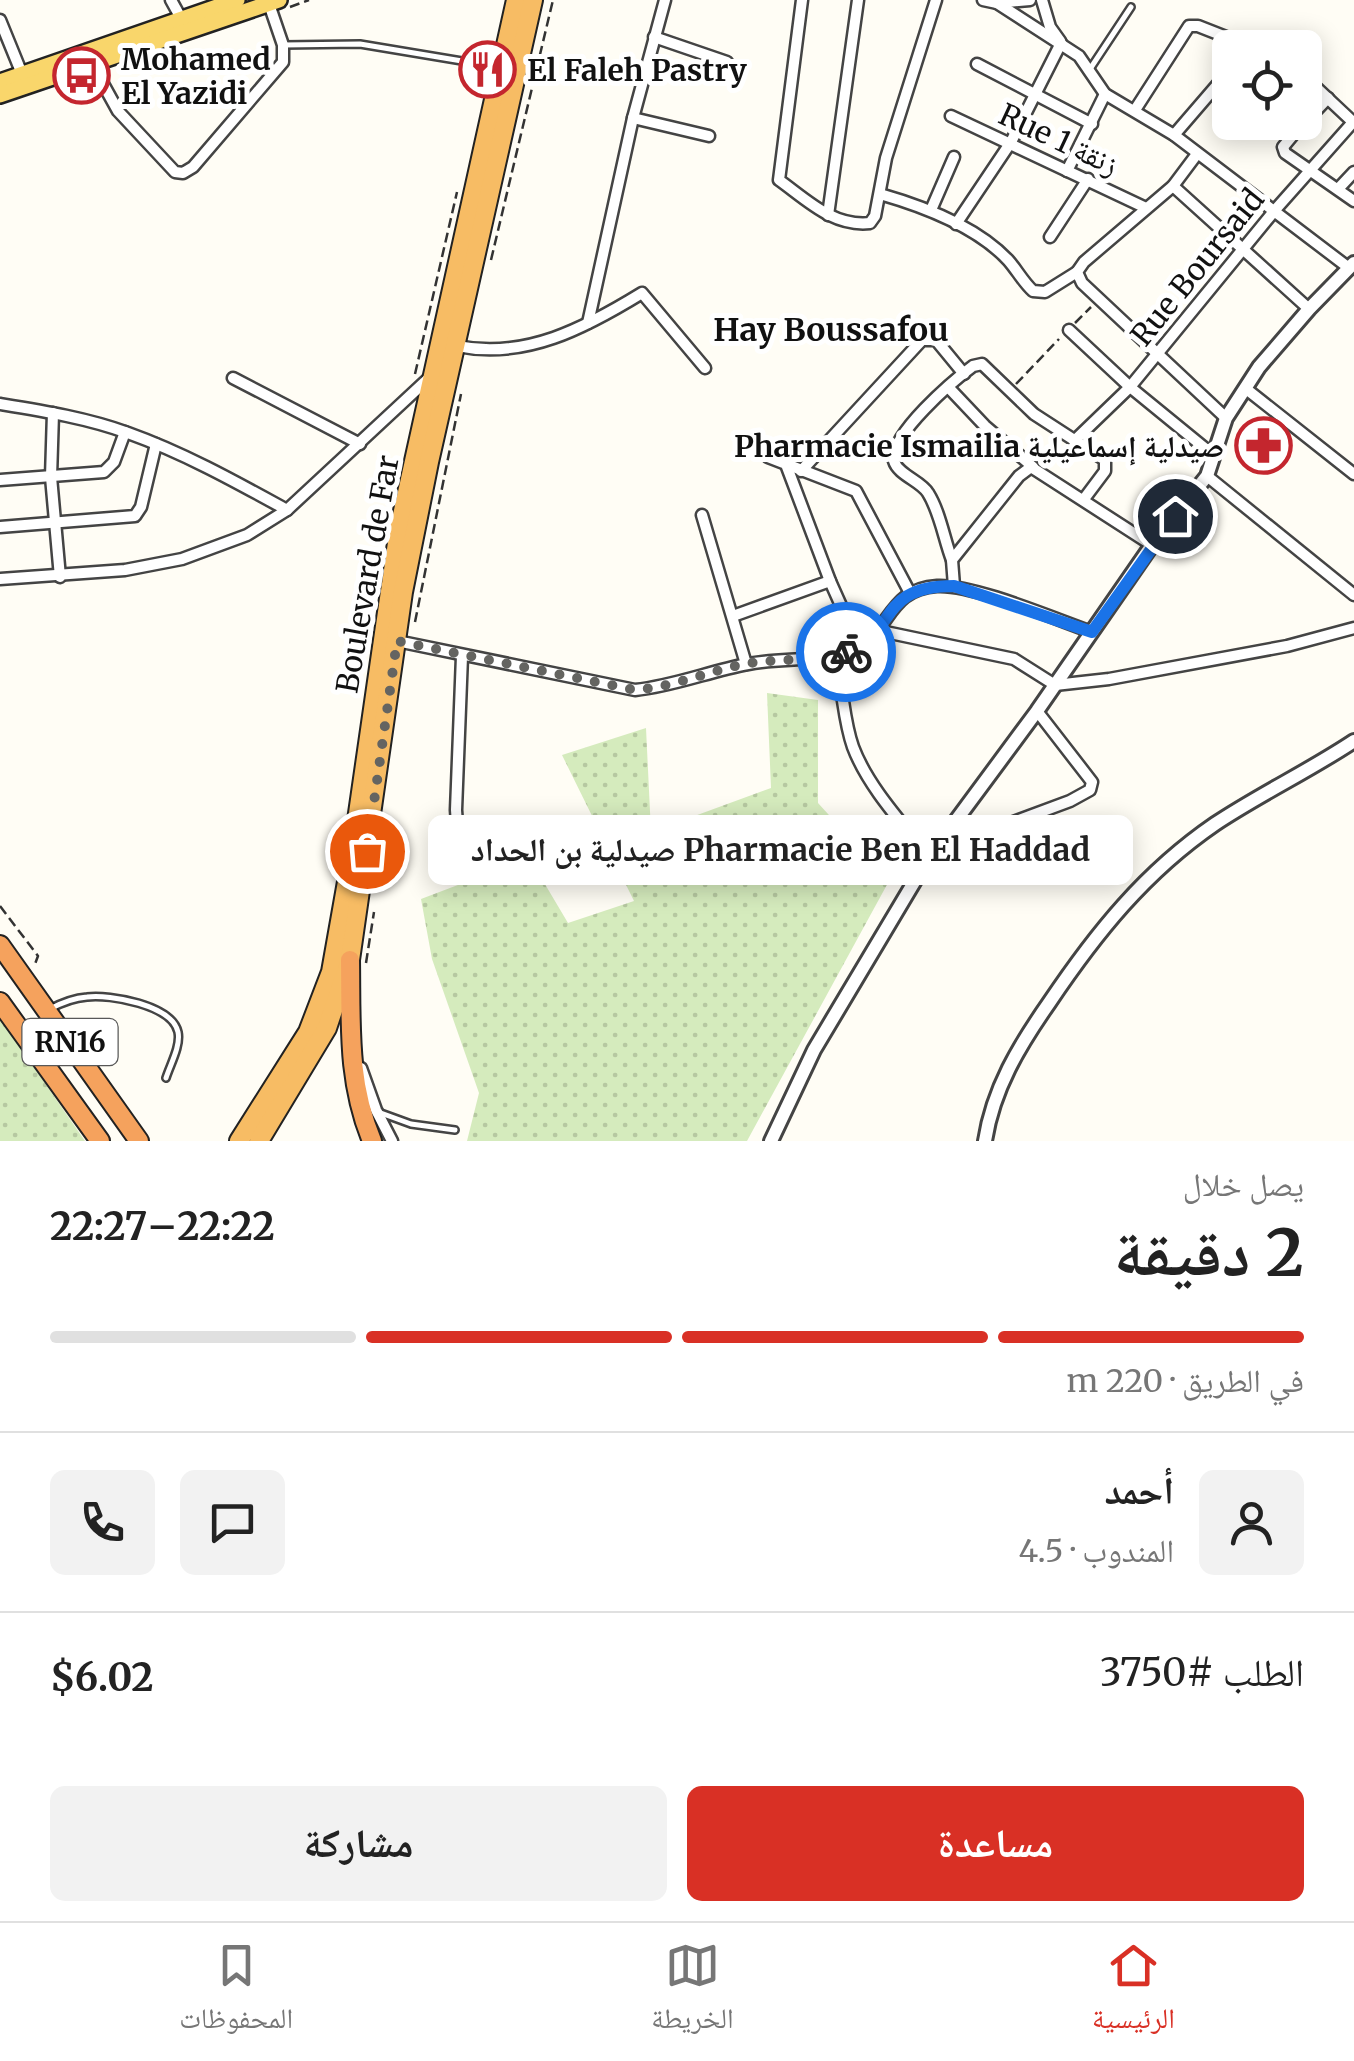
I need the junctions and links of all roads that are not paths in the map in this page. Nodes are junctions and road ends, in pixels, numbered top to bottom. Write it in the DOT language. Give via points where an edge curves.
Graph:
graph roads {
  1 [pos="171,0"];
  2 [pos="237,0"];
  3 [pos="516,0"];
  4 [pos="533,0"];
  5 [pos="664,0"];
  6 [pos="802,0"];
  7 [pos="858,0"];
  8 [pos="936,0"];
  9 [pos="984,0"];
  10 [pos="1030,0"];
  11 [pos="1042,0"];
  12 [pos="274,2"];
  13 [pos="997,3"];
  14 [pos="1131,7"];
  15 [pos="0,20"];
  16 [pos="182,20"];
  17 [pos="1212,32"];
  18 [pos="654,38"];
  19 [pos="283,45"];
  20 [pos="1063,45"];
  21 [pos="462,61"];
  22 [pos="726,62"];
  23 [pos="92,64"];
  24 [pos="977,64"];
  25 [pos="1090,69"];
  26 [pos="22,74"];
  27 [pos="0,82"];
  28 [pos="1212,91"];
  29 [pos="1036,93"];
  30 [pos="1322,93"];
  31 [pos="1106,94"];
  32 [pos="0,95"];
  33 [pos="1328,98"];
  34 [pos="1322,104"];
  35 [pos="1135,110"];
  36 [pos="951,116"];
  37 [pos="632,118"];
  38 [pos="1354,121"];
  39 [pos="1092,124"];
  40 [pos="1174,135"];
  41 [pos="708,136"];
  42 [pos="1288,140"];
  43 [pos="1011,142"];
  44 [pos="1197,154"];
  45 [pos="954,157"];
  46 [pos="1067,171"];
  47 [pos="1310,172"];
  48 [pos="1354,172"];
  49 [pos="1088,179"];
  50 [pos="1173,186"];
  51 [pos="1338,189"];
  52 [pos="880,194"];
  53 [pos="1354,201"];
  54 [pos="1146,208"];
  55 [pos="931,210"];
  56 [pos="1275,210"];
  57 [pos="828,215"];
  58 [pos="956,224"];
  59 [pos="1050,238"];
  60 [pos="1245,248"];
  61 [pos="1351,266"];
  62 [pos="1076,272"];
  63 [pos="1309,309"];
  64 [pos="588,324"];
  65 [pos="1069,330"];
  66 [pos="457,346"];
  67 [pos="1157,355"];
  68 [pos="705,368"];
  69 [pos="433,373"];
  70 [pos="964,374"];
  71 [pos="233,378"];
  72 [pos="1130,387"];
  73 [pos="949,388"];
  74 [pos="1246,388"];
  75 [pos="0,404"];
  76 [pos="53,412"];
  77 [pos="1226,418"];
  78 [pos="125,432"];
  79 [pos="1074,441"];
  80 [pos="156,444"];
  81 [pos="360,444"];
  82 [pos="1212,454"];
  83 [pos="768,458"];
  84 [pos="786,467"];
  85 [pos="1033,467"];
  86 [pos="800,472"];
  87 [pos="1354,474"];
  88 [pos="1207,476"];
  89 [pos="52,477"];
  90 [pos="0,480"];
  91 [pos="1084,499"];
  92 [pos="288,510"];
  93 [pos="702,514"];
  94 [pos="56,522"];
  95 [pos="0,526"];
  96 [pos="1152,544"];
  97 [pos="952,560"];
  98 [pos="60,576"];
  99 [pos="0,579"];
  100 [pos="830,581"];
  101 [pos="954,586"];
  102 [pos="910,593"];
  103 [pos="1354,596"];
  104 [pos="733,616"];
  105 [pos="1354,628"];
  106 [pos="876,630"];
  107 [pos="1092,632"];
  108 [pos="404,642"];
  109 [pos="860,646"];
  110 [pos="462,656"];
  111 [pos="833,656"];
  112 [pos="746,664"];
  113 [pos="1054,685"];
  114 [pos="1037,711"];
  115 [pos="1354,741"];
  116 [pos="459,852"];
  117 [pos="931,854"];
  118 [pos="0,945"];
  119 [pos="0,960"];
  120 [pos="350,960"];
  121 [pos="0,1002"];
  122 [pos="350,1008"];
  123 [pos="47,1010"];
  124 [pos="166,1078"];
  125 [pos="376,1110"];
  126 [pos="455,1130"];
  127 [pos="100,1141"];
  128 [pos="126,1141"];
  129 [pos="140,1141"];
  130 [pos="239,1141"];
  131 [pos="259,1141"];
  132 [pos="372,1141"];
  133 [pos="392,1141"];
  134 [pos="771,1141"];
  135 [pos="984,1141"];
  1 -- 16 [label="street"];
  2 -- 16 [label="main road"];
  3 -- 69 [label="highway, Boulevard de Far"];
  4 -- 66 [label="highway, Boulevard de Far"];
  5 -- 18 [label="street"];
  6 -- 57 [label="street" via="778,180"];
  7 -- 57 [label="street"];
  8 -- 52 [label="street"];
  9 -- 13 [label="street"];
  10 -- 13 [label="street"];
  11 -- 20 [label="street"];
  12 -- 19 [label="street"];
  12 -- 23 [label="main road"];
  13 -- 20 [label="street"];
  14 -- 25 [label="lane"];
  15 -- 26 [label="street"];
  16 -- 26 [label="main road"];
  17 -- 35 [label="street" via="1189,26"];
  18 -- 22 [label="street"];
  18 -- 37 [label="street"];
  19 -- 21 [label="lane" via="360,44"];
  19 -- 23 [label="street" via="283,62 193,166 179,173 125,120"];
  20 -- 25 [label="street"];
  20 -- 29 [label="street"];
  23 -- 32 [label="main road"];
  24 -- 29 [label="street"];
  25 -- 31 [label="street"];
  26 -- 27 [label="main road"];
  28 -- 40 [label="street"];
  29 -- 39 [label="street"];
  29 -- 43 [label="street"];
  30 -- 33 [label="street"];
  31 -- 35 [label="street"];
  31 -- 39 [label="street"];
  33 -- 34 [label="street"];
  33 -- 38 [label="street"];
  35 -- 40 [label="street"];
  36 -- 43 [label="street, Rue 1 زنقة"];
  37 -- 41 [label="street"];
  37 -- 64 [label="street"];
  38 -- 47 [label="street, Rue Boursaid"];
  39 -- 46 [label="street"];
  40 -- 44 [label="street"];
  42 -- 47 [label="street" via="1284,151"];
  43 -- 46 [label="street, Rue 1 زنقة"];
  43 -- 58 [label="street"];
  44 -- 50 [label="street"];
  44 -- 56 [label="street"];
  45 -- 55 [label="street"];
  46 -- 49 [label="street, Rue 1 زنقة"];
  47 -- 51 [label="street"];
  47 -- 56 [label="street, Rue Boursaid"];
  48 -- 51 [label="street"];
  49 -- 54 [label="street, Rue 1 زنقة"];
  49 -- 59 [label="street"];
  50 -- 54 [label="street"];
  50 -- 60 [label="street"];
  51 -- 53 [label="street"];
  52 -- 55 [label="street"];
  52 -- 57 [label="street" via="873,220 860,224"];
  54 -- 62 [label="street"];
  55 -- 58 [label="street"];
  56 -- 60 [label="street, Rue Boursaid"];
  56 -- 61 [label="street"];
  58 -- 62 [label="street" via="1001,254 1033,291 1046,292"];
  60 -- 63 [label="street"];
  60 -- 67 [label="street, Rue Boursaid"];
  61 -- 63 [label="street"];
  62 -- 67 [label="street"];
  63 -- 74 [label="street"];
  64 -- 66 [label="street" via="516,350"];
  64 -- 68 [label="street" via="642,293"];
  65 -- 72 [label="street"];
  66 -- 108 [label="highway, Boulevard de Far" via="429,462"];
  67 -- 72 [label="street, Rue Boursaid"];
  67 -- 77 [label="street"];
  69 -- 81 [label="street"];
  69 -- 130 [label="highway, Boulevard de Far" via="399,529 332,972 308,1032"];
  70 -- 73 [label="street"];
  70 -- 79 [label="street" via="982,364"];
  70 -- 86 [label="street" via="936,340 922,340"];
  71 -- 81 [label="street"];
  72 -- 79 [label="street, Rue Boursaid"];
  72 -- 82 [label="street"];
  73 -- 85 [label="street"];
  73 -- 97 [label="street" via="911,424 894,460 928,493"];
  74 -- 77 [label="street"];
  74 -- 87 [label="street"];
  75 -- 76 [label="street"];
  76 -- 78 [label="street"];
  76 -- 89 [label="street"];
  77 -- 82 [label="street"];
  78 -- 80 [label="street"];
  78 -- 89 [label="street" via="106,471"];
  79 -- 91 [label="street" via="1107,464"];
  80 -- 92 [label="street"];
  80 -- 94 [label="street" via="136,514"];
  81 -- 92 [label="street"];
  82 -- 88 [label="street"];
  83 -- 84 [label="street"];
  84 -- 86 [label="street"];
  84 -- 100 [label="street"];
  85 -- 91 [label="street"];
  85 -- 97 [label="street"];
  86 -- 102 [label="street" via="860,494"];
  88 -- 96 [label="street"];
  88 -- 103 [label="street"];
  89 -- 90 [label="street"];
  89 -- 94 [label="street"];
  91 -- 96 [label="street"];
  92 -- 98 [label="street" via="248,535 182,559"];
  93 -- 104 [label="street"];
  94 -- 95 [label="street"];
  94 -- 98 [label="street"];
  96 -- 107 [label="street"];
  97 -- 101 [label="street"];
  98 -- 99 [label="street"];
  100 -- 104 [label="street"];
  100 -- 109 [label="street"];
  101 -- 102 [label="street"];
  101 -- 107 [label="street"];
  102 -- 106 [label="street"];
  104 -- 112 [label="street"];
  105 -- 113 [label="street" via="1287,646"];
  106 -- 109 [label="street"];
  106 -- 113 [label="street" via="1004,656"];
  107 -- 113 [label="street"];
  108 -- 110 [label="street"];
  108 -- 120 [label="highway, Boulevard de Far"];
  109 -- 111 [label="street"];
  110 -- 112 [label="street" via="635,690"];
  110 -- 116 [label="street"];
  111 -- 112 [label="street"];
  111 -- 117 [label="street" via="855,752"];
  113 -- 114 [label="street"];
  114 -- 117 [label="street"];
  114 -- 117 [label="street" via="1086,771 1090,790"];
  115 -- 135 [label="street" via="1215,824 1138,887 1106,922 1011,1062"];
  117 -- 134 [label="street" via="836,1012"];
  118 -- 123 [label="highway, RN16"];
  119 -- 128 [label="highway"];
  120 -- 122 [label="highway"];
  120 -- 131 [label="highway, Boulevard de Far" via="328,1028"];
  121 -- 127 [label="highway"];
  122 -- 125 [label="street"];
  122 -- 132 [label="highway" via="356,1097"];
  123 -- 124 [label="lane" via="114,996 171,1018 178,1042"];
  123 -- 129 [label="highway, RN16"];
  125 -- 126 [label="lane"];
  125 -- 133 [label="street"];
}
